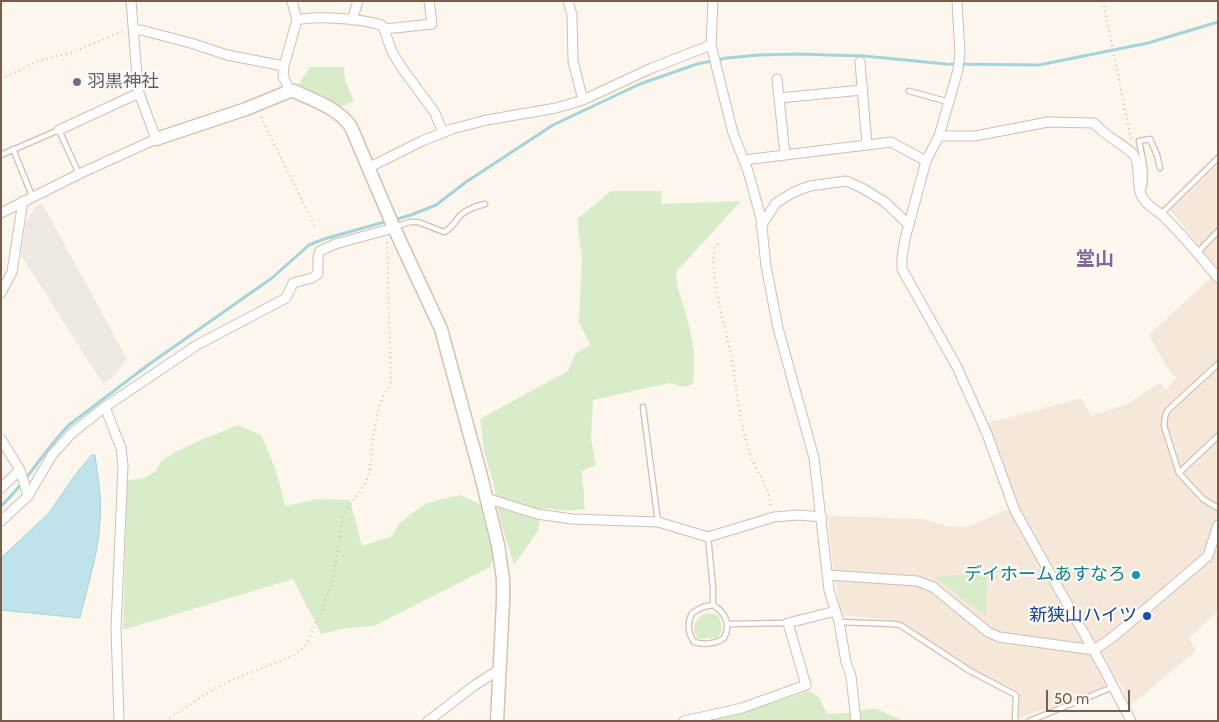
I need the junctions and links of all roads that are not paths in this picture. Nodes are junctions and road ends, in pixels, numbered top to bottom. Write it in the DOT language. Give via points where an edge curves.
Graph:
graph roads {
  1 [pos="131,1"];
  2 [pos="292,1"];
  3 [pos="358,1"];
  4 [pos="429,1"];
  5 [pos="568,1"];
  6 [pos="713,1"];
  7 [pos="957,1"];
  8 [pos="297,20"];
  9 [pos="352,20"];
  10 [pos="385,29"];
  11 [pos="134,30"];
  12 [pos="712,48"];
  13 [pos="860,62"];
  14 [pos="284,66"];
  15 [pos="777,79"];
  16 [pos="862,90"];
  17 [pos="290,91"];
  18 [pos="909,91"];
  19 [pos="139,93"];
  20 [pos="779,98"];
  21 [pos="583,100"];
  22 [pos="950,103"];
  23 [pos="59,130"];
  24 [pos="443,133"];
  25 [pos="939,136"];
  26 [pos="156,139"];
  27 [pos="866,144"];
  28 [pos="14,149"];
  29 [pos="1,154"];
  30 [pos="785,155"];
  31 [pos="1218,158"];
  32 [pos="744,160"];
  33 [pos="926,161"];
  34 [pos="368,168"];
  35 [pos="1160,168"];
  36 [pos="79,174"];
  37 [pos="1141,195"];
  38 [pos="32,196"];
  39 [pos="24,201"];
  40 [pos="485,204"];
  41 [pos="1,213"];
  42 [pos="1161,214"];
  43 [pos="390,224"];
  44 [pos="909,225"];
  45 [pos="760,226"];
  46 [pos="1218,231"];
  47 [pos="1197,253"];
  48 [pos="1218,278"];
  49 [pos="1,293"];
  50 [pos="1218,364"];
  51 [pos="105,407"];
  52 [pos="643,407"];
  53 [pos="1218,436"];
  54 [pos="1,439"];
  55 [pos="20,472"];
  56 [pos="1179,473"];
  57 [pos="1,488"];
  58 [pos="27,493"];
  59 [pos="486,498"];
  60 [pos="1218,508"];
  61 [pos="822,518"];
  62 [pos="1,521"];
  63 [pos="658,522"];
  64 [pos="1218,525"];
  65 [pos="708,537"];
  66 [pos="827,575"];
  67 [pos="714,605"];
  68 [pos="836,612"];
  69 [pos="839,622"];
  70 [pos="788,623"];
  71 [pos="728,624"];
  72 [pos="1094,650"];
  73 [pos="500,669"];
  74 [pos="1114,687"];
  75 [pos="119,721"];
  76 [pos="428,721"];
  77 [pos="497,721"];
  78 [pos="684,721"];
  79 [pos="856,721"];
  80 [pos="1015,721"];
  81 [pos="1029,721"];
  82 [pos="1131,721"];
  1 -- 11 [label="street"];
  2 -- 8 [label="street"];
  3 -- 9 [label="street"];
  4 -- 10 [label="street" via="432,24"];
  5 -- 21 [label="street" via="572,15 573,61"];
  6 -- 12 [label="street"];
  7 -- 22 [label="street" via="960,54"];
  8 -- 9 [label="street" via="315,17"];
  8 -- 14 [label="street"];
  9 -- 10 [label="street" via="380,25"];
  10 -- 24 [label="street" via="392,52 435,113"];
  11 -- 14 [label="street" via="227,55"];
  11 -- 19 [label="street"];
  12 -- 21 [label="street" via="652,68"];
  12 -- 32 [label="street" via="733,133"];
  13 -- 16 [label="street"];
  14 -- 17 [label="street" via="283,76"];
  15 -- 20 [label="street"];
  16 -- 20 [label="street"];
  16 -- 27 [label="street"];
  17 -- 26 [label="street"];
  17 -- 34 [label="street" via="345,118 352,127"];
  18 -- 22 [label="lane"];
  19 -- 23 [label="street"];
  19 -- 26 [label="street"];
  20 -- 30 [label="street"];
  21 -- 24 [label="street" via="487,120"];
  22 -- 25 [label="street"];
  23 -- 28 [label="lane"];
  23 -- 36 [label="lane"];
  24 -- 34 [label="street"];
  25 -- 33 [label="street"];
  25 -- 37 [label="street" via="975,136 1048,122 1094,123 1134,154"];
  26 -- 36 [label="street"];
  27 -- 30 [label="street"];
  27 -- 33 [label="street" via="891,142"];
  28 -- 29 [label="lane"];
  28 -- 38 [label="lane"];
  30 -- 32 [label="street"];
  31 -- 42 [label="lane"];
  32 -- 45 [label="street"];
  33 -- 44 [label="street"];
  34 -- 43 [label="street"];
  35 -- 37 [label="lane" via="1150,139 1139,141 1144,166"];
  36 -- 38 [label="street"];
  37 -- 42 [label="street"];
  38 -- 39 [label="street"];
  39 -- 41 [label="street"];
  39 -- 49 [label="street" via="12,272"];
  40 -- 43 [label="lane" via="460,215 455,224 444,232 418,222"];
  42 -- 47 [label="street"];
  43 -- 51 [label="street" via="320,251 318,274 293,284 286,298 197,345"];
  43 -- 59 [label="street" via="441,329"];
  44 -- 45 [label="street" via="885,202 846,180 794,192 776,203"];
  44 -- 72 [label="street" via="902,257 904,274 957,367 1015,511"];
  45 -- 61 [label="street" via="778,328 814,458"];
  46 -- 47 [label="lane"];
  47 -- 48 [label="street"];
  50 -- 56 [label="lane" via="1167,411 1164,426"];
  51 -- 58 [label="street" via="72,433 52,455"];
  51 -- 75 [label="street" via="123,465 116,628"];
  52 -- 63 [label="lane"];
  53 -- 56 [label="lane"];
  54 -- 55 [label="street"];
  55 -- 57 [label="street"];
  55 -- 58 [label="street"];
  56 -- 60 [label="lane" via="1203,498"];
  58 -- 62 [label="street"];
  59 -- 63 [label="street" via="537,514 572,519"];
  59 -- 73 [label="street" via="503,579"];
  61 -- 65 [label="street" via="774,517"];
  61 -- 66 [label="street"];
  63 -- 65 [label="street"];
  64 -- 72 [label="street" via="1208,556"];
  65 -- 67 [label="lane"];
  66 -- 68 [label="street"];
  66 -- 72 [label="street" via="917,582 933,587 988,632 1000,637"];
  67 -- 71 [label="lane"];
  67 -- 71 [label="lane" via="692,613 688,626 694,642 720,641 727,633"];
  68 -- 69 [label="street"];
  68 -- 70 [label="street"];
  69 -- 79 [label="street" via="851,676"];
  69 -- 80 [label="lane" via="900,625 970,671 1012,691 1016,695"];
  70 -- 71 [label="lane"];
  70 -- 78 [label="street" via="806,685 742,708"];
  72 -- 74 [label="street"];
  73 -- 76 [label="street"];
  73 -- 77 [label="street"];
  74 -- 81 [label="lane"];
  74 -- 82 [label="street"];
}
